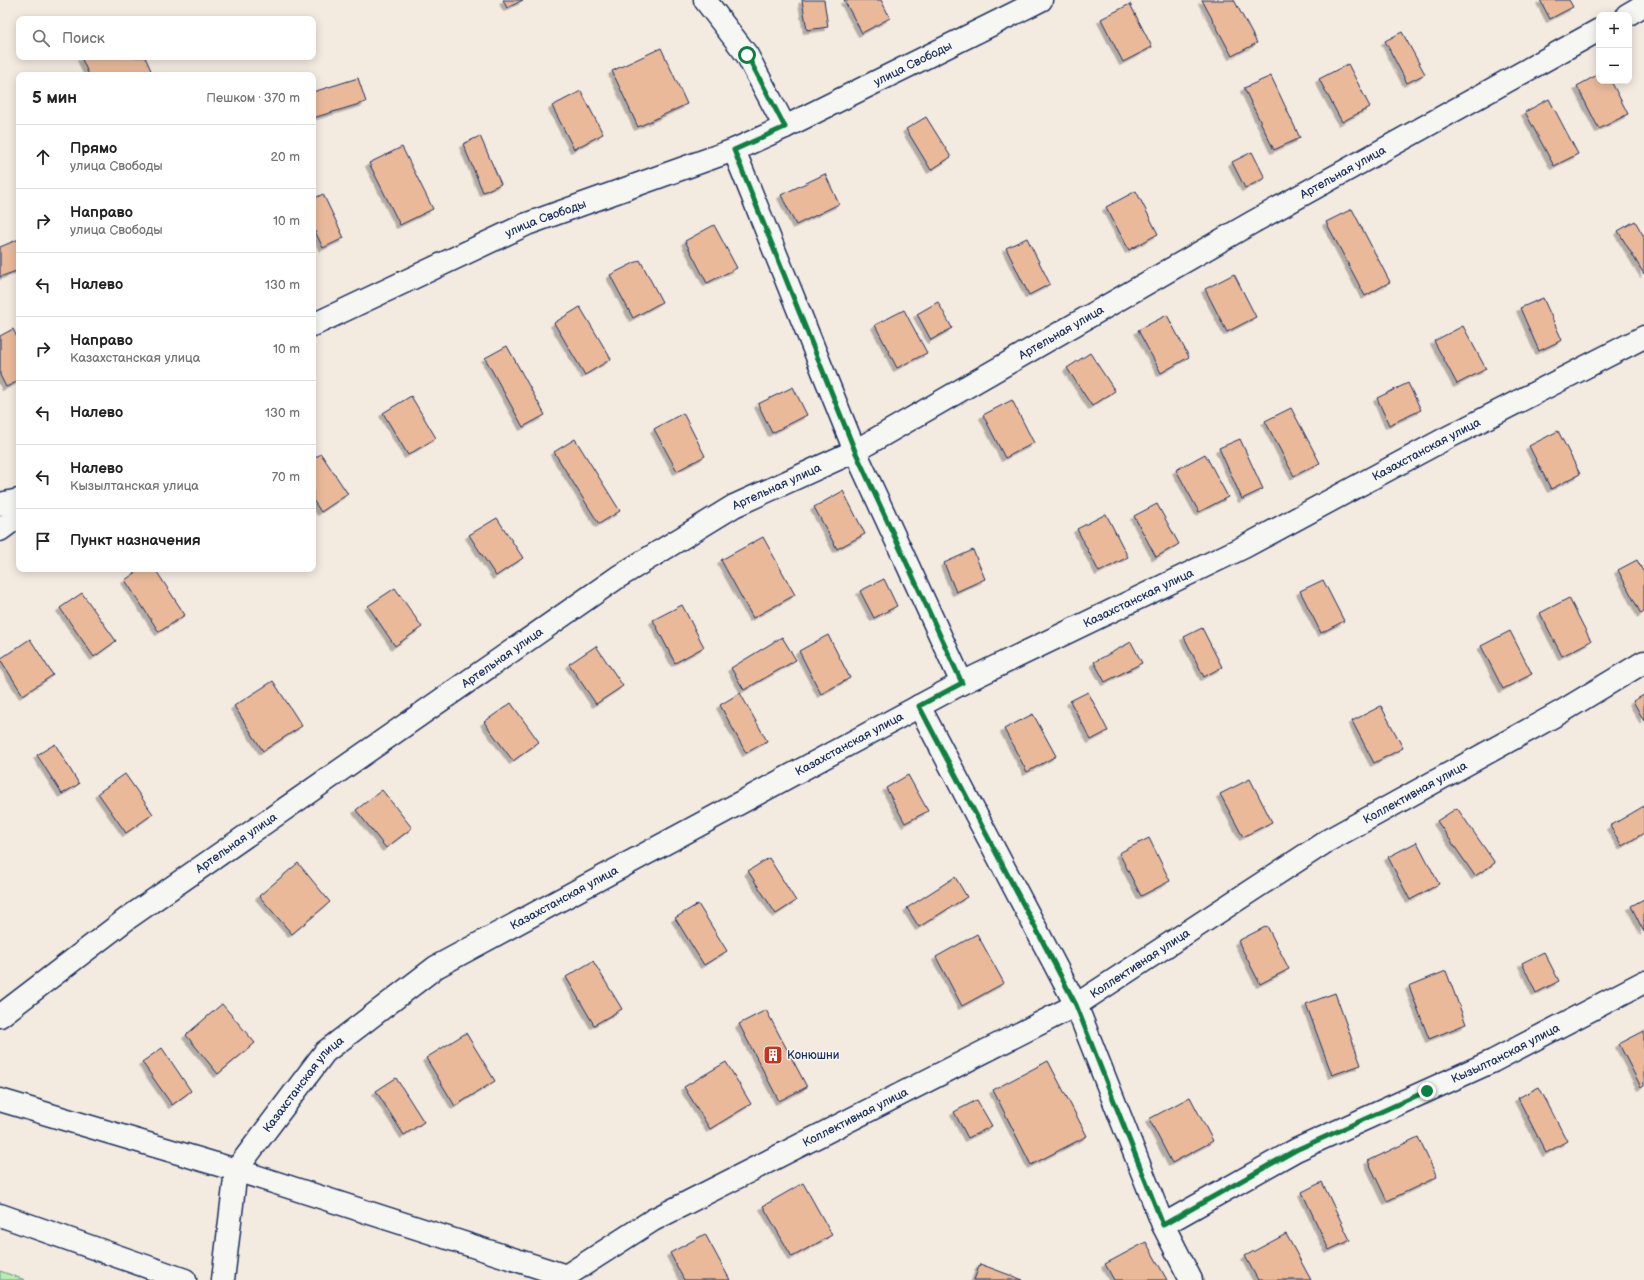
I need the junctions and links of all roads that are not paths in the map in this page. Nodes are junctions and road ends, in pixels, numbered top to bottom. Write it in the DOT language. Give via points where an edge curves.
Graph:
graph roads {
  1 [pos="705,0"];
  2 [pos="1041,0"];
  3 [pos="1644,6"];
  4 [pos="1632,12"];
  5 [pos="1596,32"];
  6 [pos="785,127"];
  7 [pos="734,150"];
  8 [pos="316,324"];
  9 [pos="1644,337"];
  10 [pos="855,451"];
  11 [pos="16,501"];
  12 [pos="0,504"];
  13 [pos="16,518"];
  14 [pos="0,530"];
  15 [pos="1644,662"];
  16 [pos="962,683"];
  17 [pos="919,706"];
  18 [pos="1644,982"];
  19 [pos="1076,1005"];
  20 [pos="0,1016"];
  21 [pos="0,1100"];
  22 [pos="236,1170"];
  23 [pos="0,1215"];
  24 [pos="1163,1225"];
  25 [pos="564,1278"];
  26 [pos="185,1280"];
  27 [pos="223,1280"];
  28 [pos="1191,1280"];
  1 -- 6 [label="street" via="747,55"];
  2 -- 6 [label="street, улица Свободы"];
  3 -- 4 [label="street"];
  5 -- 10 [label="street, Артельная улица" via="1253,222"];
  6 -- 7 [label="street, улица Свободы"];
  7 -- 8 [label="street, улица Свободы" via="527,224"];
  7 -- 10 [label="street"];
  9 -- 16 [label="street, Казахстанская улица" via="1441,441 1244,547"];
  10 -- 16 [label="street"];
  10 -- 20 [label="street, Артельная улица" via="734,506 618,577 128,918"];
  11 -- 12 [label="street"];
  13 -- 14 [label="street"];
  15 -- 19 [label="street, Коллективная улица" via="1561,712 1328,841"];
  16 -- 17 [label="street, Казахстанская улица"];
  17 -- 19 [label="street"];
  17 -- 22 [label="street, Казахстанская улица" via="436,967 325,1052"];
  18 -- 24 [label="street, Кызылтанская улица" via="1493,1061 1296,1150"];
  19 -- 24 [label="street"];
  19 -- 25 [label="street, Коллективная улица" via="653,1220"];
  21 -- 22 [label="street"];
  22 -- 25 [label="street"];
  22 -- 27 [label="street"];
  23 -- 26 [label="street"];
  24 -- 28 [label="street"];
}
